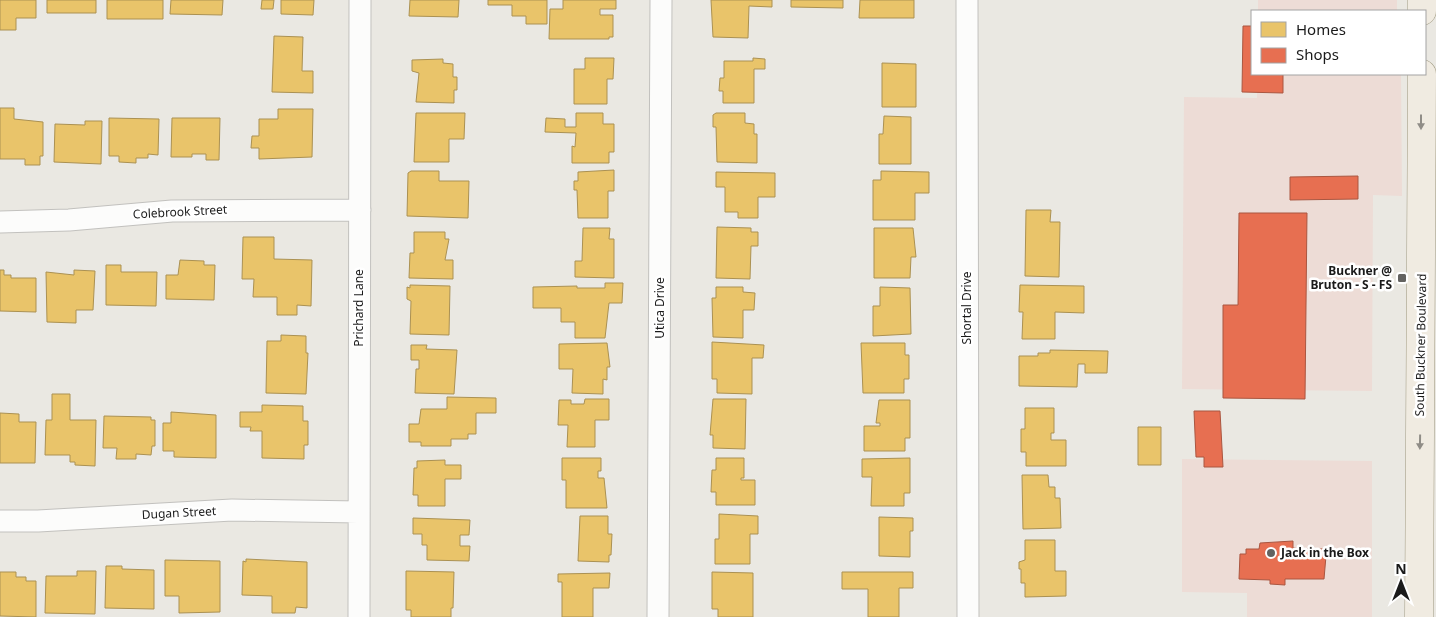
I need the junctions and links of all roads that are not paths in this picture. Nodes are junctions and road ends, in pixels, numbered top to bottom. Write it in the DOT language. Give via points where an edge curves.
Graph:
graph roads {
  1 [pos="360,0"];
  2 [pos="661,0"];
  3 [pos="967,0"];
  4 [pos="1422,75"];
  5 [pos="360,210"];
  6 [pos="0,222"];
  7 [pos="358,512"];
  8 [pos="0,521"];
  9 [pos="359,617"];
  10 [pos="658,617"];
  11 [pos="968,617"];
  12 [pos="1419,617"];
  1 -- 5 [label="street, Prichard Lane"];
  2 -- 10 [label="street, Utica Drive"];
  3 -- 11 [label="street, Shortal Drive"];
  4 -- 12 [label="main road, South Buckner Boulevard, one-way"];
  5 -- 6 [label="street, Colebrook Street" via="172,211"];
  5 -- 7 [label="street, Prichard Lane"];
  7 -- 8 [label="street, Dugan Street" via="232,510"];
  7 -- 9 [label="street, Prichard Lane"];
}
